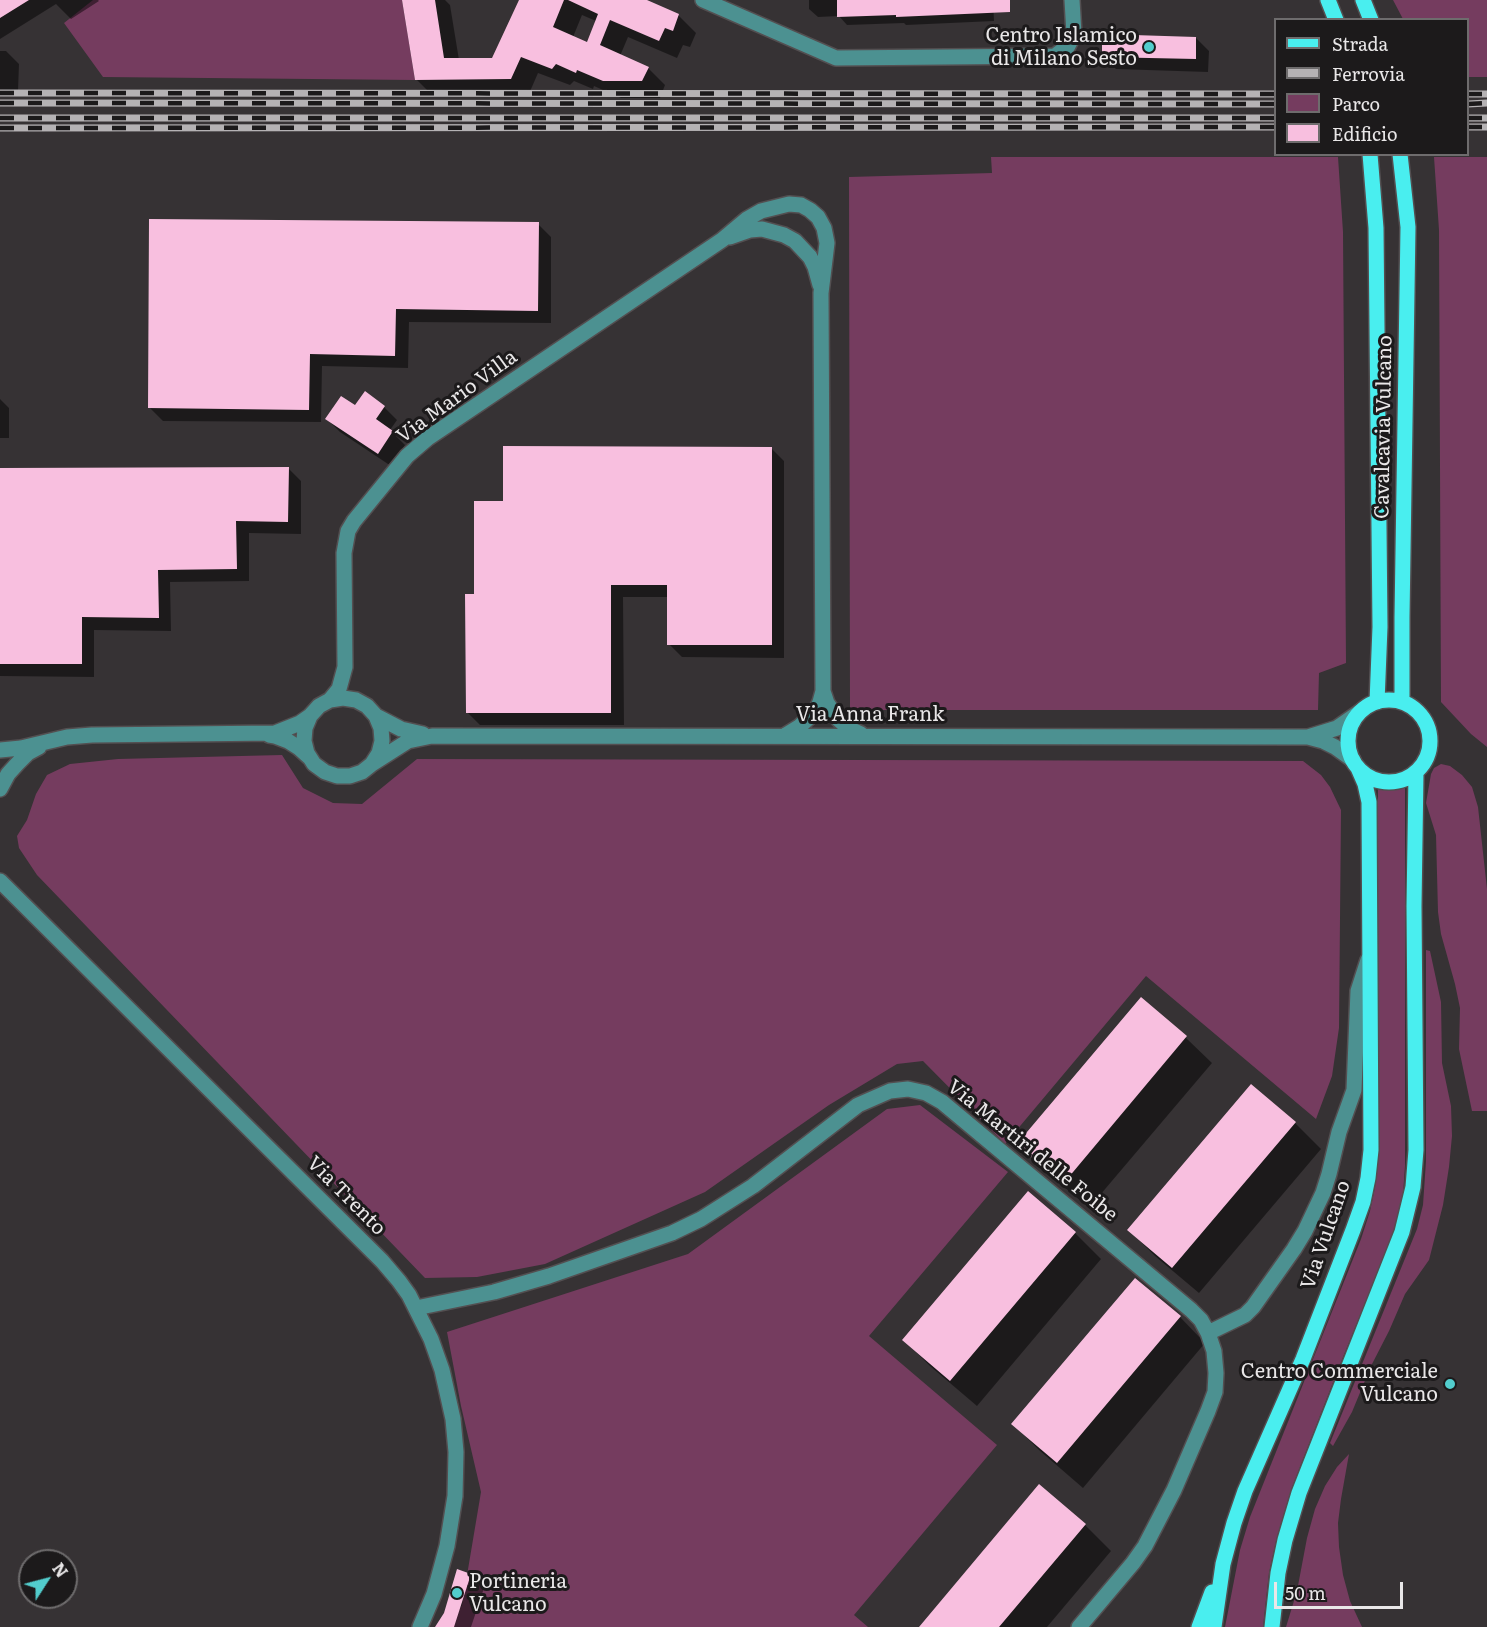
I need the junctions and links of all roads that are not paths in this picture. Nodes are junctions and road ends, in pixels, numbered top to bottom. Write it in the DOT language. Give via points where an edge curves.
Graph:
graph roads {
  1 [pos="703,0"];
  2 [pos="1072,0"];
  3 [pos="1328,0"];
  4 [pos="1363,0"];
  5 [pos="1336,18"];
  6 [pos="1371,18"];
  7 [pos="1370,156"];
  8 [pos="1400,156"];
  9 [pos="722,240"];
  10 [pos="821,293"];
  11 [pos="345,668"];
  12 [pos="823,691"];
  13 [pos="330,700"];
  14 [pos="1377,702"];
  15 [pos="1402,702"];
  16 [pos="372,711"];
  17 [pos="1360,712"];
  18 [pos="310,716"];
  19 [pos="263,735"];
  20 [pos="786,735"];
  21 [pos="432,736"];
  22 [pos="866,736"];
  23 [pos="1308,737"];
  24 [pos="47,742"];
  25 [pos="0,750"];
  26 [pos="309,757"];
  27 [pos="372,764"];
  28 [pos="1355,764"];
  29 [pos="1416,773"];
  30 [pos="0,789"];
  31 [pos="1,882"];
  32 [pos="1370,955"];
  33 [pos="416,1308"];
  34 [pos="1208,1333"];
  35 [pos="1223,1564"];
  36 [pos="420,1627"];
  37 [pos="1079,1627"];
  38 [pos="1198,1627"];
  39 [pos="1214,1627"];
  40 [pos="1272,1627"];
  1 -- 2 [label="street" via="836,58 1055,56 1068,46 1074,34"];
  3 -- 5 [label="main road"];
  4 -- 6 [label="main road"];
  7 -- 14 [label="main road, Cavalcavia Vulcano" via="1376,228 1380,627"];
  8 -- 15 [label="main road, Cavalcavia Vulcano" via="1408,227"];
  9 -- 10 [label="street, Via Mario Villa" via="762,229 795,241 810,257"];
  9 -- 10 [label="street, Via Mario Villa" via="761,211 801,205 818,217 824,228 827,243"];
  9 -- 11 [label="street, Via Mario Villa" via="407,456 348,531 344,553"];
  10 -- 12 [label="street, Via Mario Villa"];
  11 -- 13 [label="street, Via Mario Villa" via="339,688"];
  11 -- 16 [label="street, Via Mario Villa" via="352,687"];
  12 -- 20 [label="street, Via Mario Villa" via="816,711 800,728"];
  12 -- 22 [label="street, Via Mario Villa" via="838,719"];
  13 -- 16 [label="street" via="356,700"];
  13 -- 18 [label="street"];
  14 -- 15 [label="main road"];
  14 -- 17 [label="main road"];
  15 -- 29 [label="main road" via="1421,714 1430,734 1429,754"];
  16 -- 21 [label="street, Via Anna Frank" via="401,729"];
  16 -- 27 [label="street" via="381,728 382,741"];
  17 -- 23 [label="street, Via Anna Frank" via="1337,728"];
  17 -- 28 [label="main road" via="1348,740"];
  18 -- 19 [label="street" via="287,729"];
  18 -- 26 [label="street" via="304,741"];
  19 -- 24 [label="street" via="92,735"];
  19 -- 26 [label="street" via="288,741"];
  20 -- 21 [label="street, Via Anna Frank"];
  20 -- 22 [label="street, Via Anna Frank"];
  21 -- 27 [label="street, Via Anna Frank" via="408,741"];
  22 -- 23 [label="street, Via Anna Frank"];
  23 -- 28 [label="street, Via Anna Frank" via="1335,747"];
  24 -- 25 [label="street"];
  24 -- 30 [label="street" via="17,764"];
  26 -- 27 [label="street" via="325,772 337,776 362,772"];
  28 -- 29 [label="main road" via="1370,778 1386,782 1402,781"];
  28 -- 32 [label="main road, Via Vulcano" via="1369,802"];
  29 -- 40 [label="main road" via="1413,1187 1402,1232 1296,1503 1278,1573"];
  31 -- 33 [label="street, Via Trento" via="382,1261"];
  32 -- 34 [label="street" via="1358,992 1353,1090 1323,1193 1294,1249 1253,1306 1232,1323"];
  32 -- 35 [label="main road, Via Vulcano" via="1371,1150 1363,1202 1303,1359 1245,1491"];
  33 -- 34 [label="street, Via Martiri delle Foibe" via="549,1276 672,1233 753,1186 858,1105 890,1091 908,1089 942,1102 1191,1310"];
  33 -- 36 [label="street, Via Trento" via="447,1386 456,1452 450,1533 438,1582"];
  34 -- 37 [label="street, Via Martiri delle Foibe" via="1216,1373 1208,1412 1145,1546"];
  35 -- 38 [label="main road"];
  35 -- 39 [label="main road, Via Vulcano"];
}
